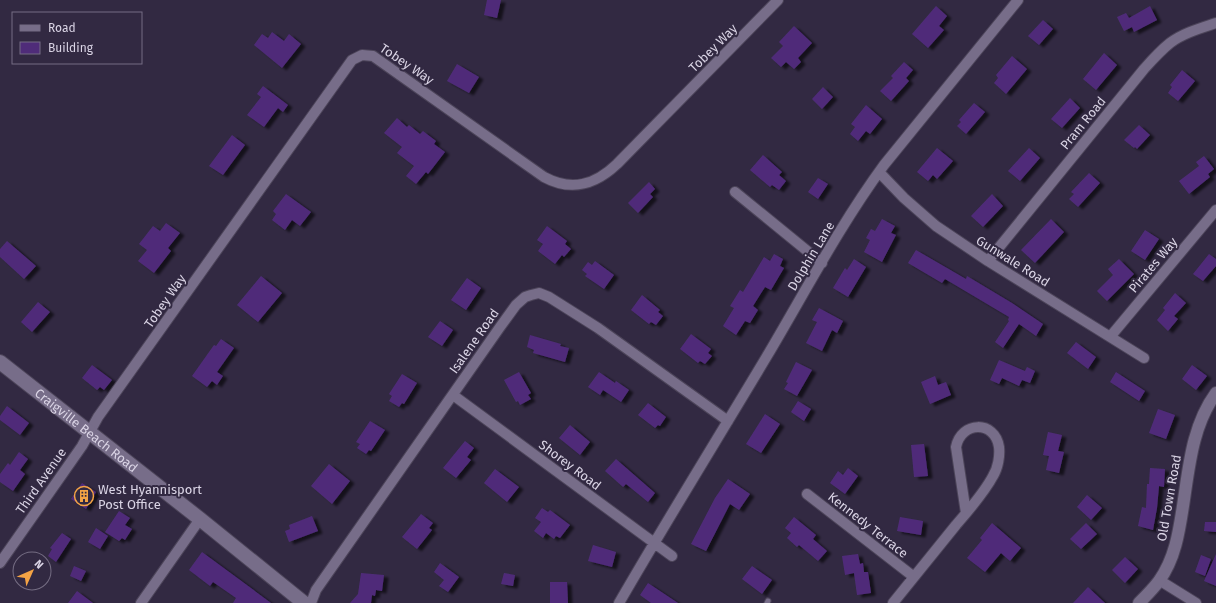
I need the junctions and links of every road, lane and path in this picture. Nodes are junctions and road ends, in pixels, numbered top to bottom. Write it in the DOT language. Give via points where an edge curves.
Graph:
graph roads {
  1 [pos="778,0"];
  2 [pos="1018,0"];
  3 [pos="1216,24"];
  4 [pos="879,172"];
  5 [pos="735,192"];
  6 [pos="1216,210"];
  7 [pos="988,261"];
  8 [pos="822,263"];
  9 [pos="1110,337"];
  10 [pos="1144,358"];
  11 [pos="0,362"];
  12 [pos="1216,393"];
  13 [pos="453,395"];
  14 [pos="728,421"];
  15 [pos="90,433"];
  16 [pos="807,494"];
  17 [pos="966,512"];
  18 [pos="200,519"];
  19 [pos="654,543"];
  20 [pos="672,556"];
  21 [pos="0,563"];
  22 [pos="914,577"];
  23 [pos="1159,580"];
  24 [pos="141,603"];
  25 [pos="304,603"];
  26 [pos="311,603"];
  27 [pos="619,603"];
  28 [pos="893,603"];
  29 [pos="1138,603"];
  30 [pos="1196,603"];
  1 -- 15 [label="street, Tobey Way" via="613,167 602,177 583,184 553,182 376,57 366,54 355,58 98,417"];
  2 -- 4 [label="street, Dolphin Lane"];
  3 -- 7 [label="street, Pram Road" via="1170,43 1144,69"];
  4 -- 7 [label="street, Gunwale Road" via="936,226"];
  4 -- 8 [label="street, Dolphin Lane"];
  5 -- 8 [label="street"];
  6 -- 9 [label="street, Pirates Way"];
  7 -- 9 [label="street, Gunwale Road"];
  8 -- 14 [label="street, Dolphin Lane"];
  9 -- 10 [label="street, Gunwale Road"];
  11 -- 15 [label="main road, Craigville Beach Road"];
  12 -- 23 [label="street, Old Town Road" via="1196,434 1179,531 1172,556"];
  13 -- 14 [label="street, Isalene Road" via="516,305 525,297 539,293 598,328"];
  13 -- 19 [label="street, Shorey Road"];
  13 -- 26 [label="street, Isalene Road" via="316,590"];
  14 -- 19 [label="street, Dolphin Lane"];
  15 -- 18 [label="main road, Craigville Beach Road"];
  15 -- 21 [label="street, Third Avenue"];
  16 -- 22 [label="street, Kennedy Terrace"];
  17 -- 17 [label="street" via="992,478 997,467 996,438 982,427 964,431 958,438 956,447"];
  17 -- 22 [label="street"];
  18 -- 24 [label="street"];
  18 -- 25 [label="main road, Craigville Beach Road"];
  19 -- 20 [label="street, Shorey Road"];
  19 -- 27 [label="street, Dolphin Lane"];
  22 -- 28 [label="street"];
  23 -- 29 [label="street, Old Town Road"];
  23 -- 30 [label="street"];
}
